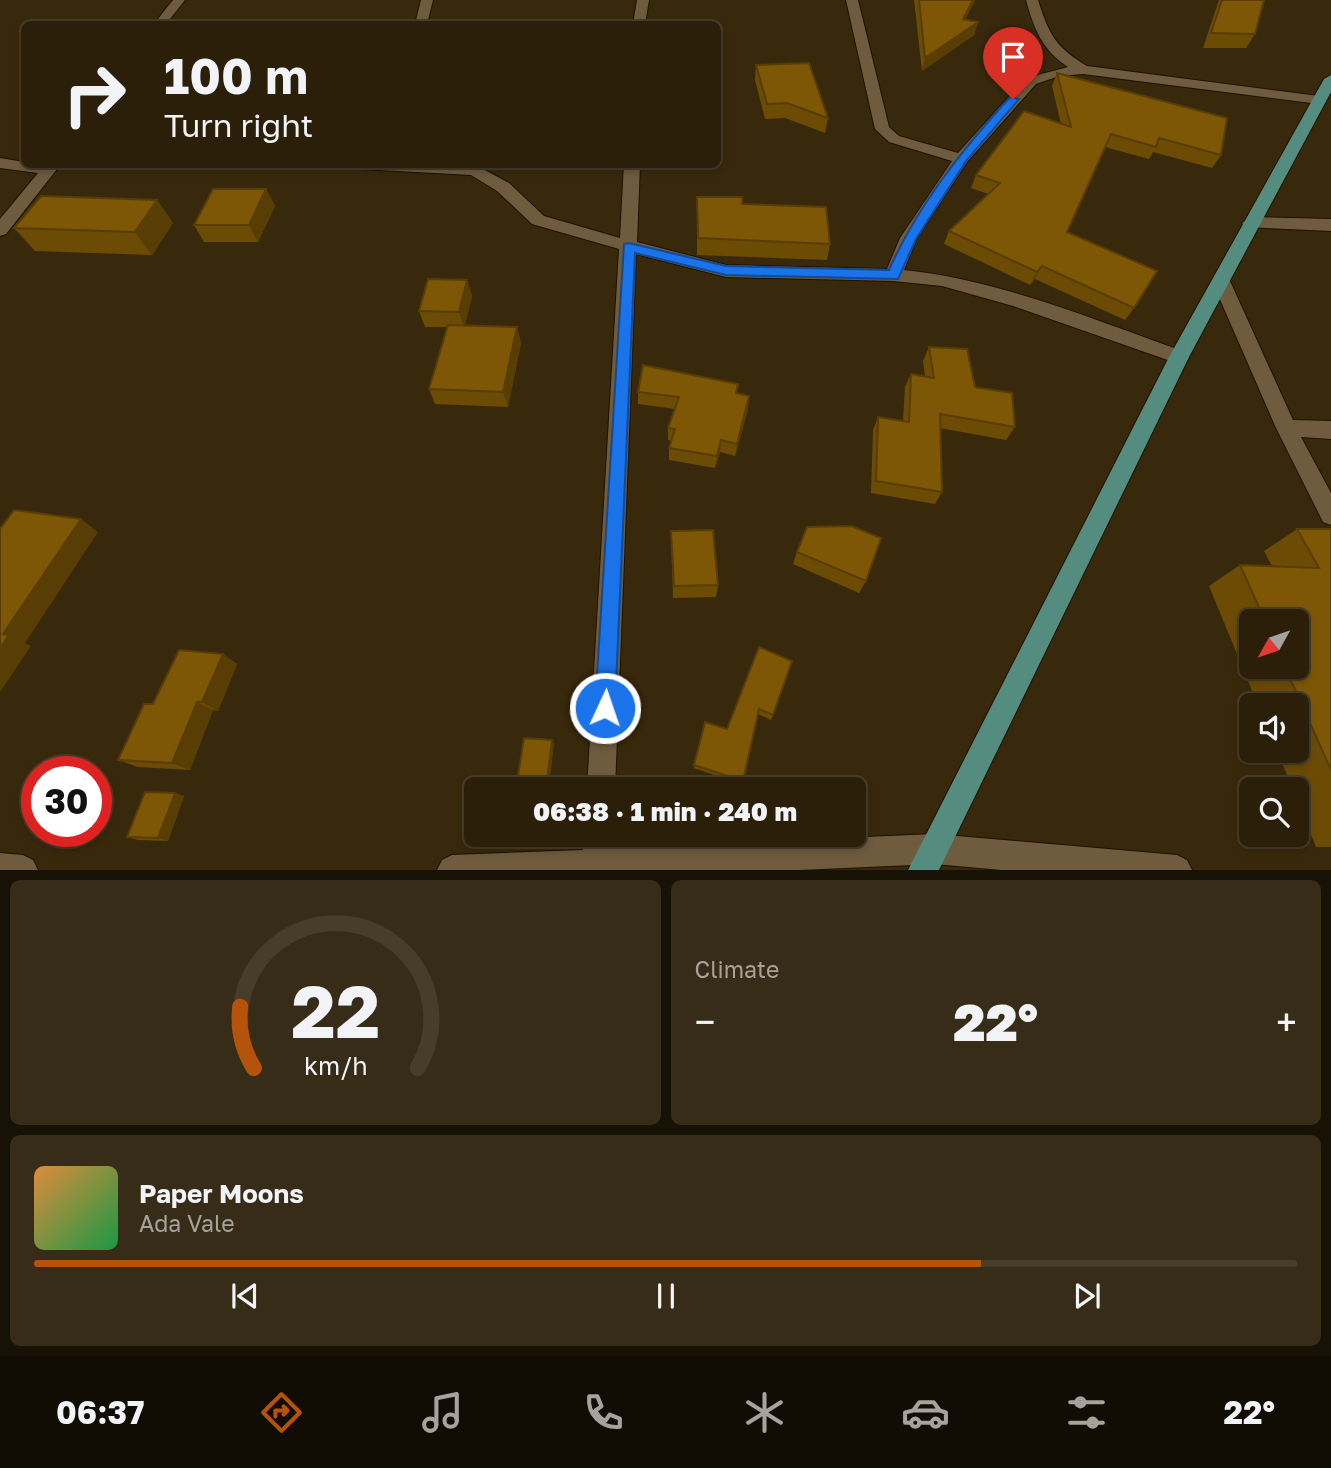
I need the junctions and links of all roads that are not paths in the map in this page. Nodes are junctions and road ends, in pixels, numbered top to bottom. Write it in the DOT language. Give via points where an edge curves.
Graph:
graph roads {
  1 [pos="179,0"];
  2 [pos="427,0"];
  3 [pos="643,0"];
  4 [pos="852,0"];
  5 [pos="1032,0"];
  6 [pos="162,21"];
  7 [pos="422,21"];
  8 [pos="640,21"];
  9 [pos="1083,70"];
  10 [pos="1331,79"];
  11 [pos="1320,100"];
  12 [pos="961,159"];
  13 [pos="0,163"];
  14 [pos="21,165"];
  15 [pos="51,168"];
  16 [pos="455,168"];
  17 [pos="632,168"];
  18 [pos="1250,223"];
  19 [pos="1331,225"];
  20 [pos="0,230"];
  21 [pos="629,247"];
  22 [pos="893,275"];
  23 [pos="1221,281"];
  24 [pos="1179,357"];
  25 [pos="1286,428"];
  26 [pos="1331,430"];
  27 [pos="1331,515"];
  28 [pos="602,777"];
  29 [pos="598,849"];
  30 [pos="929,859"];
  31 [pos="0,868"];
  32 [pos="23,870"];
  33 [pos="452,870"];
  34 [pos="1177,870"];
  1 -- 6 [label="street"];
  2 -- 7 [label="street"];
  3 -- 8 [label="street"];
  4 -- 12 [label="street" via="882,129 894,139"];
  5 -- 9 [label="street" via="1041,32 1056,55"];
  9 -- 11 [label="street"];
  9 -- 12 [label="street" via="1031,81"];
  10 -- 11 [label="main road"];
  11 -- 18 [label="main road"];
  12 -- 22 [label="street" via="909,238"];
  13 -- 14 [label="street"];
  15 -- 20 [label="street"];
  16 -- 21 [label="street" via="475,171 503,187 538,220"];
  17 -- 21 [label="street"];
  18 -- 19 [label="street"];
  18 -- 23 [label="main road"];
  21 -- 22 [label="street" via="726,271"];
  21 -- 28 [label="street"];
  22 -- 24 [label="street" via="942,281 1018,301"];
  23 -- 24 [label="main road"];
  23 -- 25 [label="street"];
  24 -- 30 [label="main road"];
  25 -- 26 [label="street"];
  25 -- 27 [label="street"];
  29 -- 30 [label="street"];
  29 -- 33 [label="street"];
  30 -- 34 [label="street"];
  31 -- 32 [label="street"];
}
